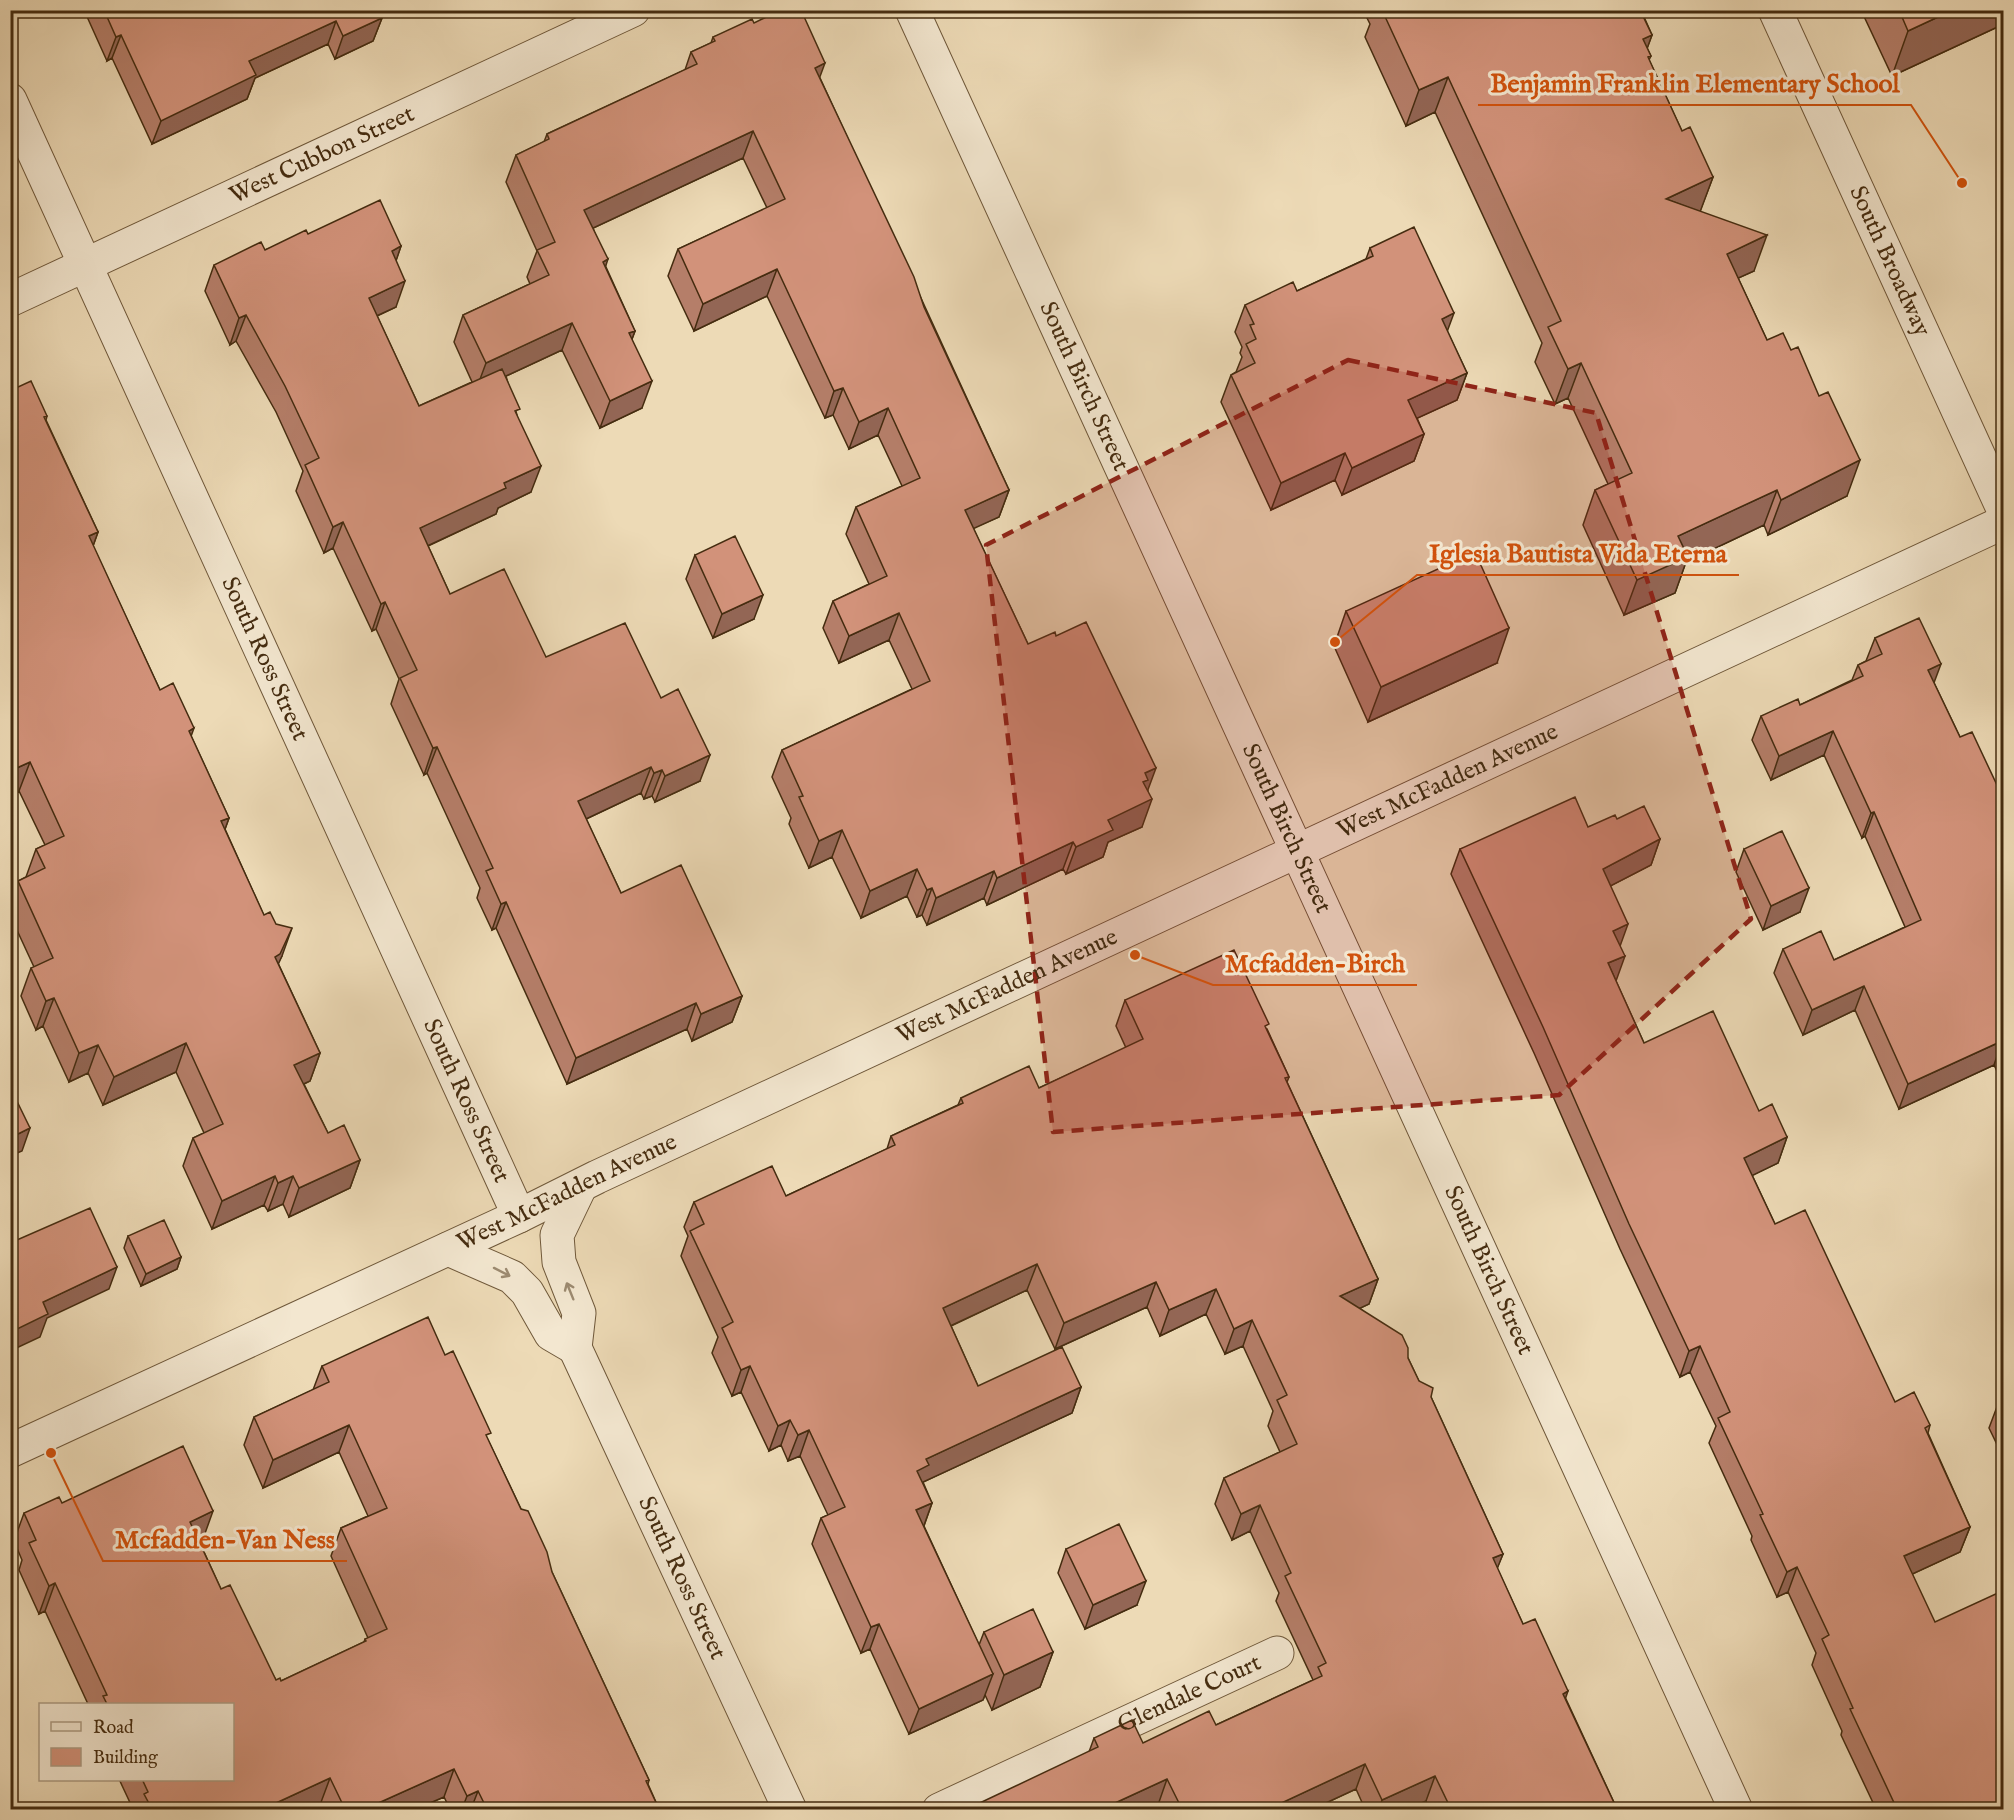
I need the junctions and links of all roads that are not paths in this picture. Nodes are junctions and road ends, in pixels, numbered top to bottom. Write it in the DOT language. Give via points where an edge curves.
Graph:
graph roads {
  1 [pos="633,10"];
  2 [pos="912,10"];
  3 [pos="1775,10"];
  4 [pos="10,100"];
  5 [pos="86,265"];
  6 [pos="10,300"];
  7 [pos="2004,511"];
  8 [pos="2004,522"];
  9 [pos="1297,852"];
  10 [pos="580,1187"];
  11 [pos="519,1216"];
  12 [pos="448,1248"];
  13 [pos="575,1348"];
  14 [pos="10,1451"];
  15 [pos="1277,1653"];
  16 [pos="790,1809"];
  17 [pos="939,1809"];
  18 [pos="1736,1809"];
  1 -- 5 [label="street, West Cubbon Street"];
  2 -- 9 [label="street, South Birch Street"];
  3 -- 7 [label="street, South Broadway"];
  4 -- 5 [label="street, South Ross Street"];
  5 -- 6 [label="street, West Cubbon Street"];
  5 -- 11 [label="street, South Ross Street"];
  8 -- 9 [label="street, West McFadden Avenue"];
  9 -- 10 [label="street, West McFadden Avenue"];
  9 -- 18 [label="street, South Birch Street"];
  10 -- 11 [label="street, West McFadden Avenue"];
  13 -- 10 [label="street, one-way" via="579,1313 559,1262 557,1234"];
  11 -- 12 [label="street, West McFadden Avenue"];
  12 -- 13 [label="street, one-way" via="512,1277 527,1292 551,1334"];
  12 -- 14 [label="street, West McFadden Avenue"];
  13 -- 16 [label="street, South Ross Street"];
  15 -- 17 [label="street, Glendale Court"];
}
